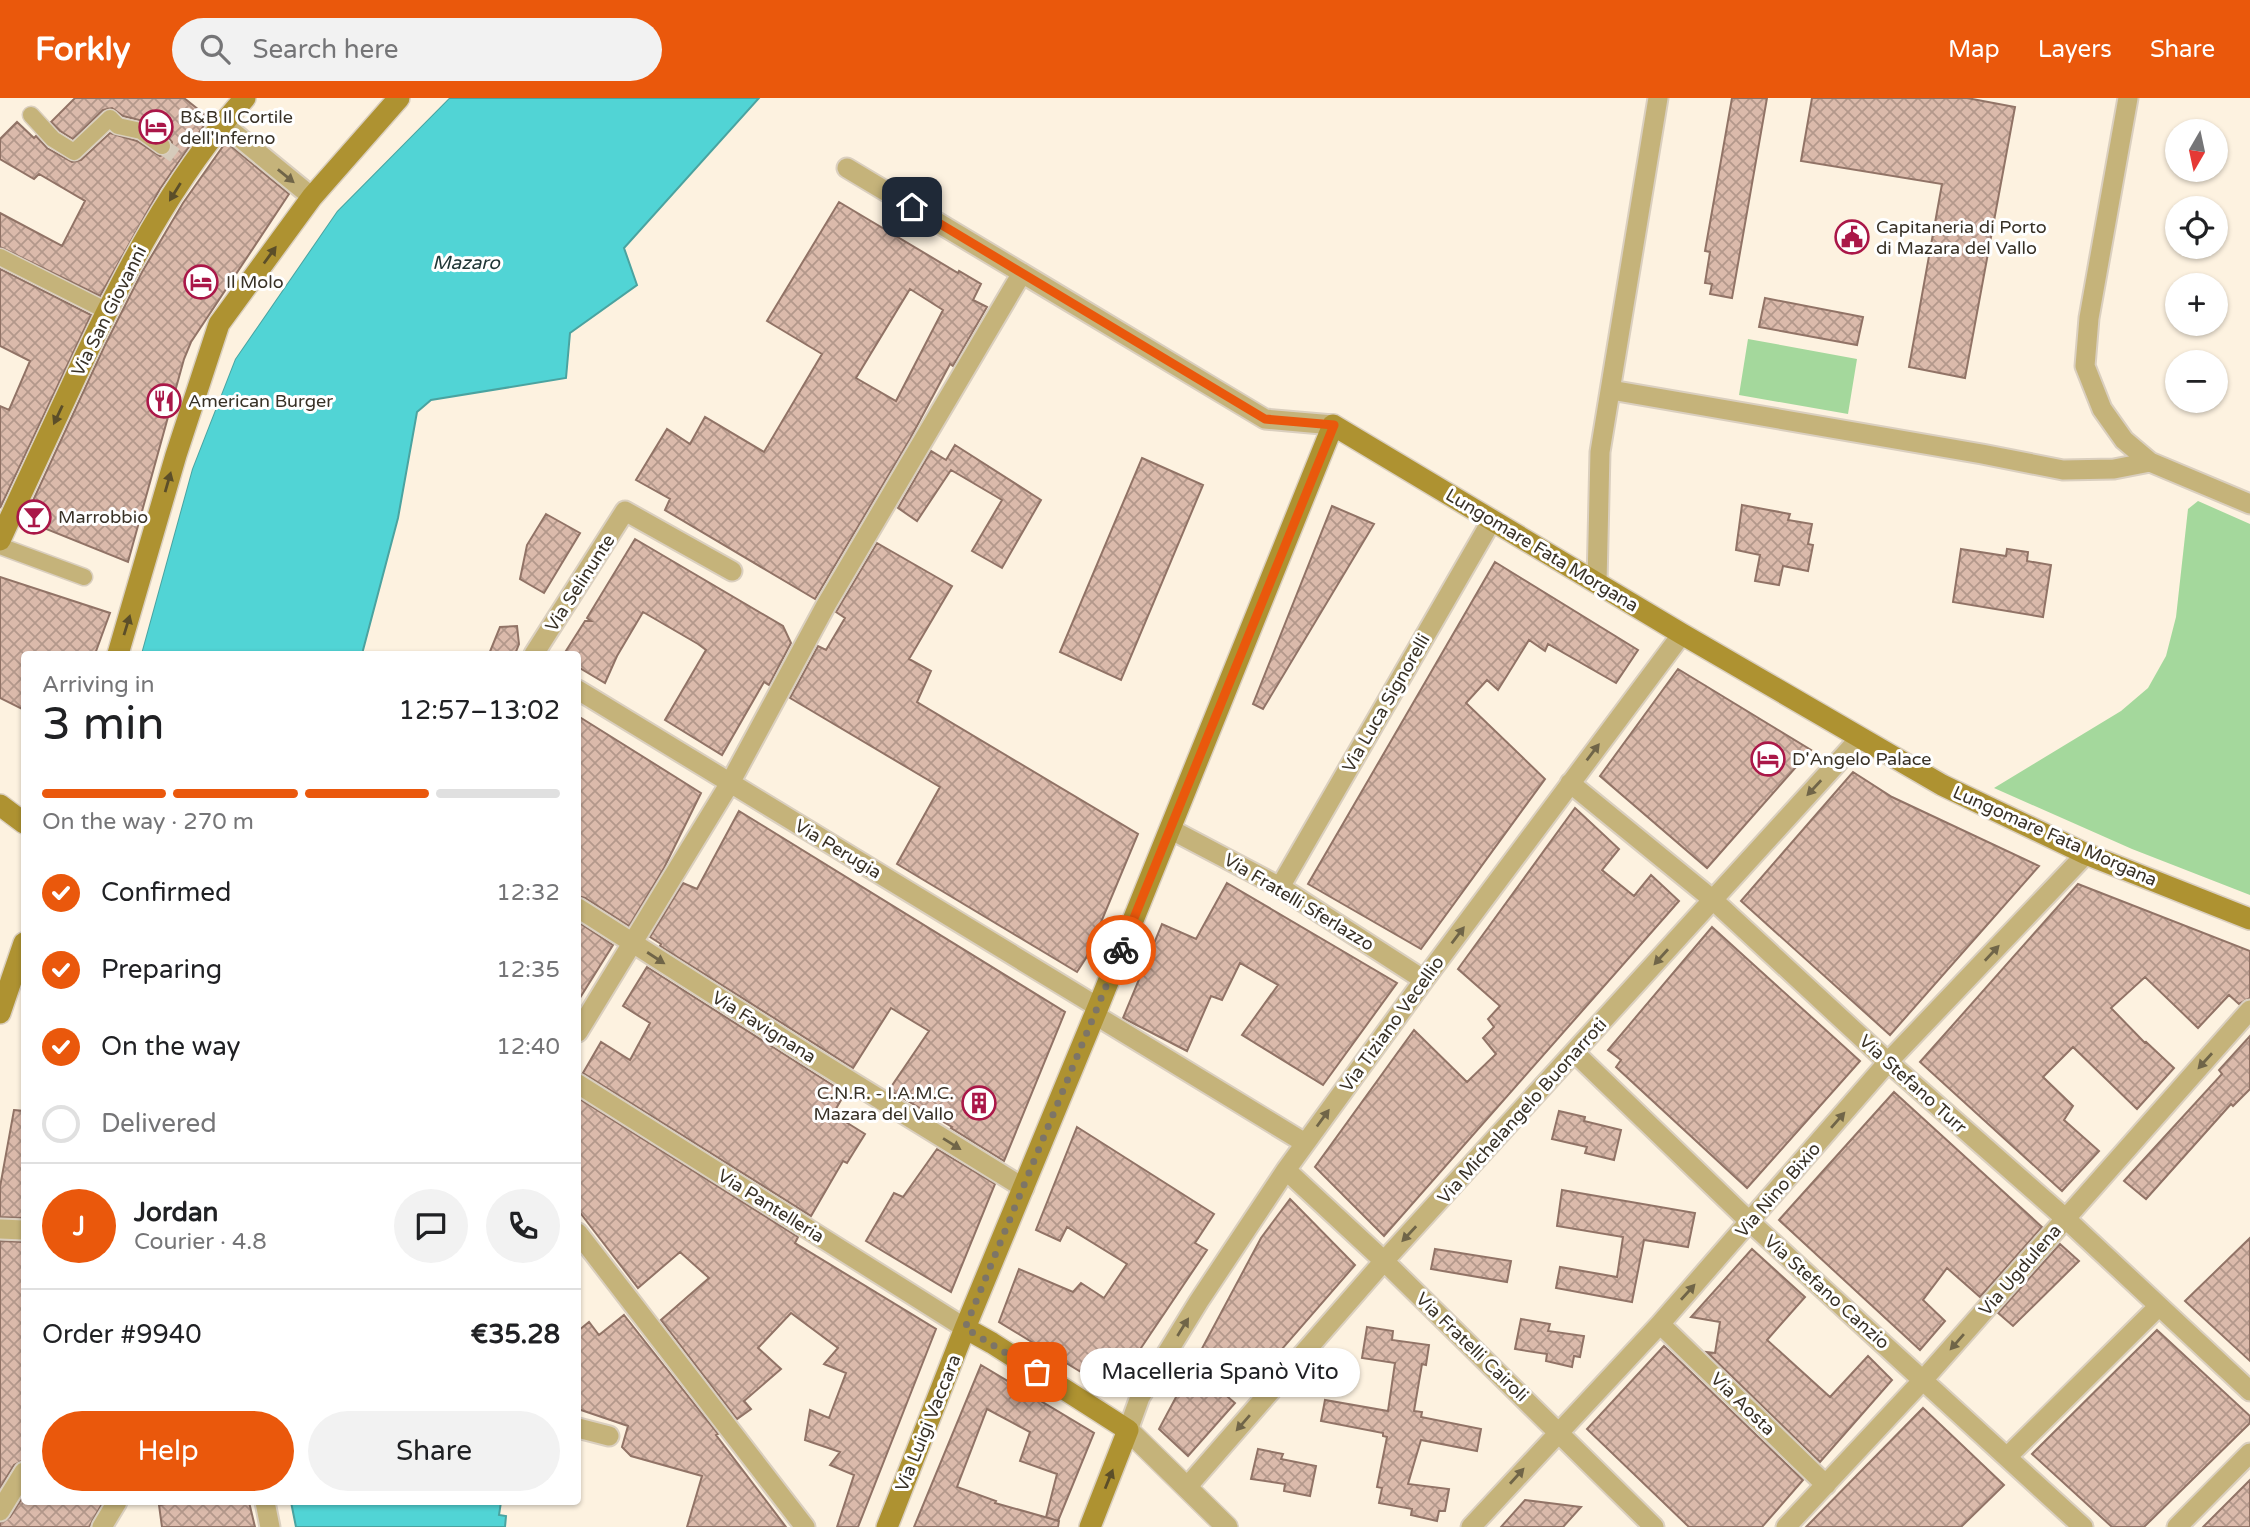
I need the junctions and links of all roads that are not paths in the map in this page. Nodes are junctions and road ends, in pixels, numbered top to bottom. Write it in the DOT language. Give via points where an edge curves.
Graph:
graph roads {
  1 [pos="399,98"];
  2 [pos="1658,98"];
  3 [pos="2128,98"];
  4 [pos="238,101"];
  5 [pos="31,115"];
  6 [pos="223,124"];
  7 [pos="162,146"];
  8 [pos="846,168"];
  9 [pos="312,197"];
  10 [pos="0,257"];
  11 [pos="1022,273"];
  12 [pos="107,311"];
  13 [pos="1611,390"];
  14 [pos="1334,425"];
  15 [pos="2150,462"];
  16 [pos="2250,504"];
  17 [pos="1492,520"];
  18 [pos="0,540"];
  19 [pos="0,546"];
  20 [pos="732,571"];
  21 [pos="84,576"];
  22 [pos="1597,583"];
  23 [pos="1682,634"];
  24 [pos="119,651"];
  25 [pos="536,651"];
  26 [pos="581,692"];
  27 [pos="1860,738"];
  28 [pos="730,783"];
  29 [pos="1570,783"];
  30 [pos="0,805"];
  31 [pos="21,821"];
  32 [pos="1170,829"];
  33 [pos="2086,854"];
  34 [pos="1280,887"];
  35 [pos="1712,899"];
  36 [pos="581,910"];
  37 [pos="2250,919"];
  38 [pos="632,943"];
  39 [pos="21,952"];
  40 [pos="1424,979"];
  41 [pos="2250,1010"];
  42 [pos="1096,1011"];
  43 [pos="0,1013"];
  44 [pos="581,1027"];
  45 [pos="1574,1054"];
  46 [pos="1888,1062"];
  47 [pos="581,1086"];
  48 [pos="1305,1143"];
  49 [pos="1286,1170"];
  50 [pos="1024,1188"];
  51 [pos="2065,1219"];
  52 [pos="1750,1222"];
  53 [pos="0,1229"];
  54 [pos="21,1230"];
  55 [pos="581,1237"];
  56 [pos="1384,1261"];
  57 [pos="2159,1306"];
  58 [pos="1660,1324"];
  59 [pos="965,1328"];
  60 [pos="1923,1380"];
  61 [pos="2250,1391"];
  62 [pos="581,1429"];
  63 [pos="1128,1430"];
  64 [pos="1559,1431"];
  65 [pos="609,1436"];
  66 [pos="2250,1453"];
  67 [pos="2008,1456"];
  68 [pos="21,1477"];
  69 [pos="1826,1485"];
  70 [pos="1187,1487"];
  71 [pos="115,1505"];
  72 [pos="266,1505"];
  73 [pos="0,1511"];
  74 [pos="102,1527"];
  75 [pos="270,1527"];
  76 [pos="805,1527"];
  77 [pos="887,1527"];
  78 [pos="1090,1527"];
  79 [pos="1227,1527"];
  80 [pos="1471,1527"];
  81 [pos="1654,1527"];
  82 [pos="1786,1527"];
  83 [pos="2083,1527"];
  84 [pos="2177,1527"];
  1 -- 9 [label="main road"];
  2 -- 13 [label="street"];
  3 -- 15 [label="street" via="2089,318 2085,366 2102,409 2124,440"];
  4 -- 6 [label="main road, Via San Giovanni"];
  5 -- 7 [label="street" via="74,152 110,118"];
  6 -- 9 [label="street, one-way"];
  6 -- 12 [label="main road, Via San Giovanni, one-way" via="185,163"];
  8 -- 11 [label="street, Lungomare Fata Morgana"];
  24 -- 9 [label="main road, one-way" via="219,324"];
  10 -- 12 [label="street"];
  11 -- 14 [label="street, Lungomare Fata Morgana" via="1265,419"];
  11 -- 28 [label="street" via="826,606"];
  12 -- 18 [label="main road, Via San Giovanni, one-way"];
  13 -- 15 [label="street" via="2063,470 2114,469"];
  13 -- 22 [label="street" via="1600,452"];
  14 -- 17 [label="main road, Lungomare Fata Morgana"];
  14 -- 32 [label="main road, Via Luigi Vaccara"];
  15 -- 16 [label="street"];
  17 -- 22 [label="main road, Lungomare Fata Morgana"];
  17 -- 34 [label="street, Via Luca Signorelli"];
  19 -- 21 [label="street"];
  20 -- 25 [label="street, Via Selinunte" via="625,511"];
  22 -- 23 [label="main road, Lungomare Fata Morgana"];
  23 -- 27 [label="main road, Lungomare Fata Morgana"];
  29 -- 23 [label="street, Via Tiziano Vecellio, one-way"];
  26 -- 28 [label="street, Via Perugia"];
  27 -- 33 [label="main road, Lungomare Fata Morgana" via="1942,785"];
  27 -- 35 [label="street, Via Michelangelo Buonarroti, one-way"];
  28 -- 38 [label="street"];
  28 -- 42 [label="street, Via Perugia"];
  29 -- 35 [label="street, Via Stefano Turr"];
  40 -- 29 [label="street, Via Tiziano Vecellio, one-way"];
  30 -- 31 [label="main road"];
  32 -- 34 [label="street, Via Fratelli Sferlazzo"];
  32 -- 42 [label="main road, Via Luigi Vaccara"];
  33 -- 37 [label="main road, Lungomare Fata Morgana"];
  46 -- 33 [label="street, Via Nino Bixio, one-way"];
  34 -- 40 [label="street, Via Fratelli Sferlazzo"];
  35 -- 45 [label="street, Via Michelangelo Buonarroti, one-way"];
  35 -- 46 [label="street, Via Stefano Turr"];
  36 -- 38 [label="street, Via Favignana"];
  38 -- 44 [label="street"];
  38 -- 50 [label="street, Via Favignana, one-way"];
  39 -- 43 [label="main road"];
  48 -- 40 [label="street, Via Tiziano Vecellio, one-way"];
  41 -- 51 [label="street, Via Ugdulena, one-way"];
  42 -- 48 [label="street, Via Perugia"];
  42 -- 50 [label="main road, Via Luigi Vaccara"];
  45 -- 52 [label="street, Via Stefano Canzio"];
  45 -- 56 [label="street, Via Michelangelo Buonarroti, one-way"];
  46 -- 51 [label="street, Via Stefano Turr"];
  52 -- 46 [label="street, Via Nino Bixio, one-way"];
  47 -- 59 [label="street, Via Pantelleria"];
  48 -- 49 [label="street, Via Tiziano Vecellio"];
  49 -- 56 [label="street, Via Fratelli Cairoli"];
  63 -- 49 [label="street, Via Tiziano Vecellio, one-way" via="1140,1397"];
  50 -- 59 [label="main road, Via Luigi Vaccara"];
  51 -- 57 [label="street, Via Stefano Turr"];
  51 -- 60 [label="street, Via Ugdulena, one-way"];
  58 -- 52 [label="street, Via Nino Bixio, one-way"];
  52 -- 60 [label="street, Via Stefano Canzio"];
  53 -- 54 [label="street"];
  55 -- 76 [label="street"];
  56 -- 64 [label="street, Via Fratelli Cairoli"];
  56 -- 70 [label="street, Via Michelangelo Buonarroti, one-way"];
  57 -- 61 [label="street, Via Stefano Turr"];
  57 -- 67 [label="street"];
  58 -- 64 [label="street, Via Nino Bixio"];
  58 -- 69 [label="street, Via Aosta"];
  59 -- 63 [label="main road"];
  59 -- 77 [label="main road, Via Luigi Vaccara"];
  60 -- 67 [label="street, Via Stefano Canzio"];
  60 -- 69 [label="street, Via Ugdulena"];
  62 -- 65 [label="street"];
  63 -- 70 [label="street"];
  78 -- 63 [label="main road, one-way"];
  80 -- 64 [label="street, Via Nino Bixio, one-way"];
  64 -- 81 [label="street, Via Fratelli Cairoli"];
  66 -- 84 [label="street"];
  67 -- 83 [label="street, Via Stefano Canzio"];
  68 -- 73 [label="street"];
  69 -- 82 [label="street, Via Ugdulena"];
  70 -- 79 [label="street"];
  71 -- 74 [label="street"];
  72 -- 75 [label="street"];
}
